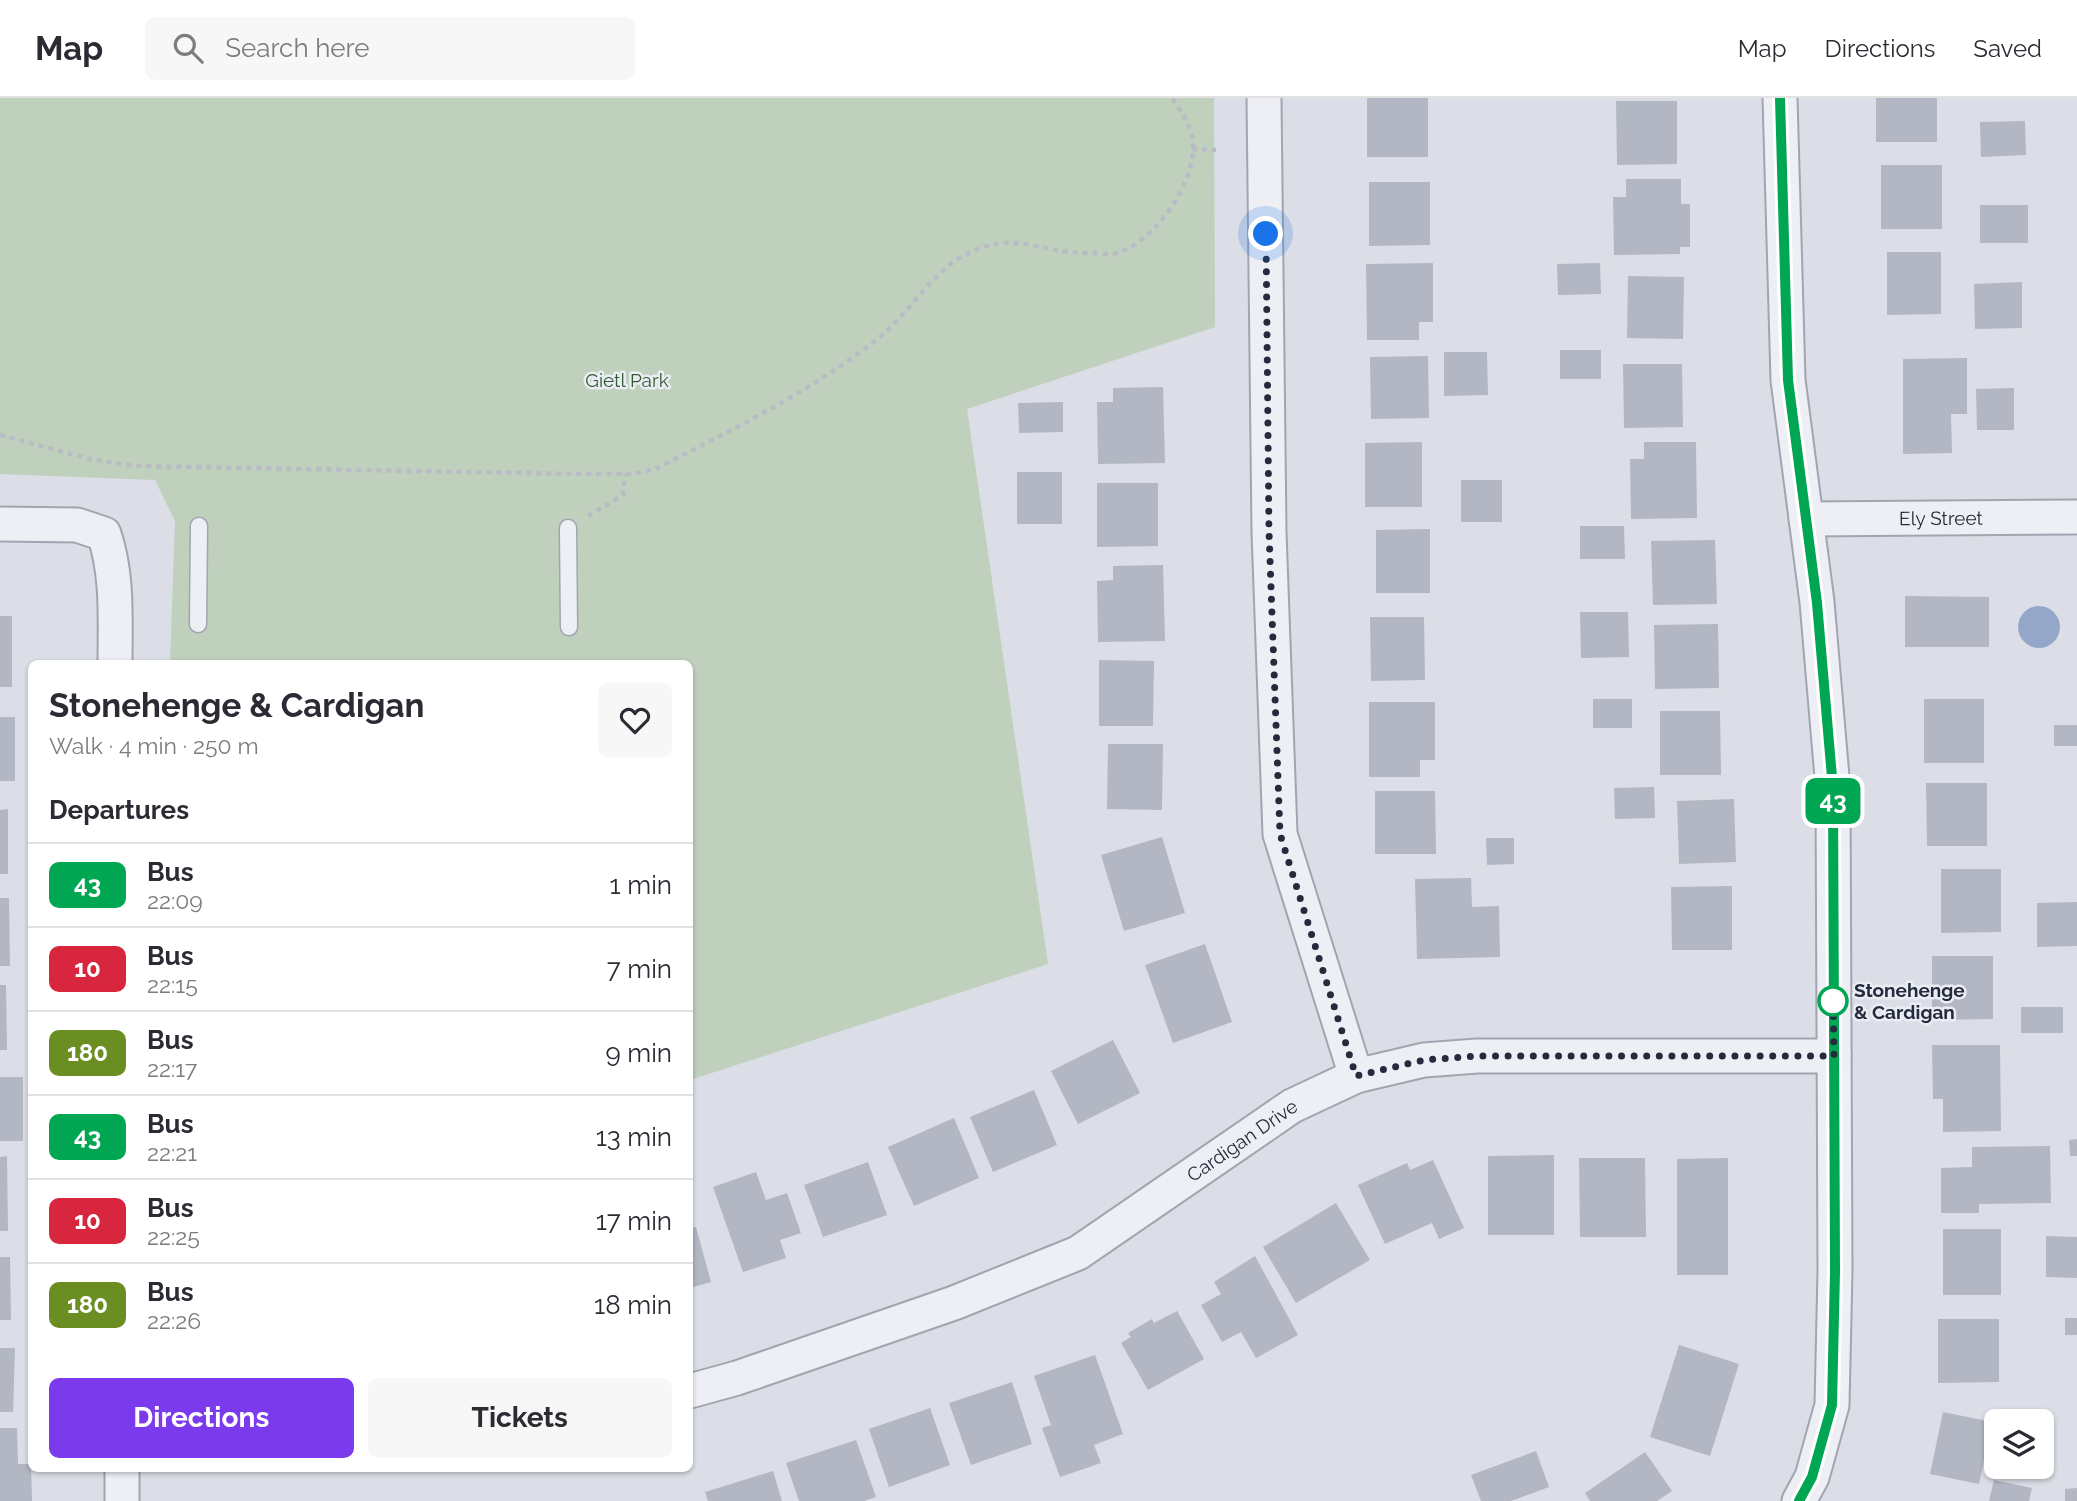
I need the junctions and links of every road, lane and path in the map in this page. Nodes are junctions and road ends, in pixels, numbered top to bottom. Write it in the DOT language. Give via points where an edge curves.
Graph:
graph roads {
  1 [pos="1172,98"];
  2 [pos="1264,98"];
  3 [pos="1780,98"];
  4 [pos="1192,149"];
  5 [pos="1216,150"];
  6 [pos="0,435"];
  7 [pos="625,474"];
  8 [pos="2077,517"];
  9 [pos="1806,519"];
  10 [pos="0,524"];
  11 [pos="199,526"];
  12 [pos="568,528"];
  13 [pos="198,624"];
  14 [pos="569,628"];
  15 [pos="115,660"];
  16 [pos="1834,1056"];
  17 [pos="1356,1076"];
  18 [pos="693,1390"];
  19 [pos="122,1472"];
  20 [pos="122,1501"];
  21 [pos="1799,1501"];
  1 -- 4 [label="path" via="1184,115"];
  2 -- 17 [label="street" via="1269,532 1280,834"];
  3 -- 9 [label="street" via="1788,380"];
  4 -- 5 [label="path"];
  4 -- 7 [label="path" via="1178,198 1160,221 1117,253 1062,254 1026,242 993,242 956,260 895,325 835,369 655,469"];
  6 -- 7 [label="path" via="135,466"];
  7 -- 12 [label="path" via="623,495"];
  8 -- 9 [label="street, Ely Street"];
  9 -- 16 [label="street" via="1833,789"];
  10 -- 15 [label="street" via="77,525 104,534 114,588"];
  11 -- 13 [label="lane"];
  12 -- 14 [label="lane"];
  16 -- 17 [label="street, Cardigan Drive" via="1477,1056 1424,1060"];
  16 -- 21 [label="street" via="1832,1405 1812,1477"];
  17 -- 18 [label="street, Cardigan Drive" via="1292,1107 1077,1253 954,1303"];
  19 -- 20 [label="street"];
}
